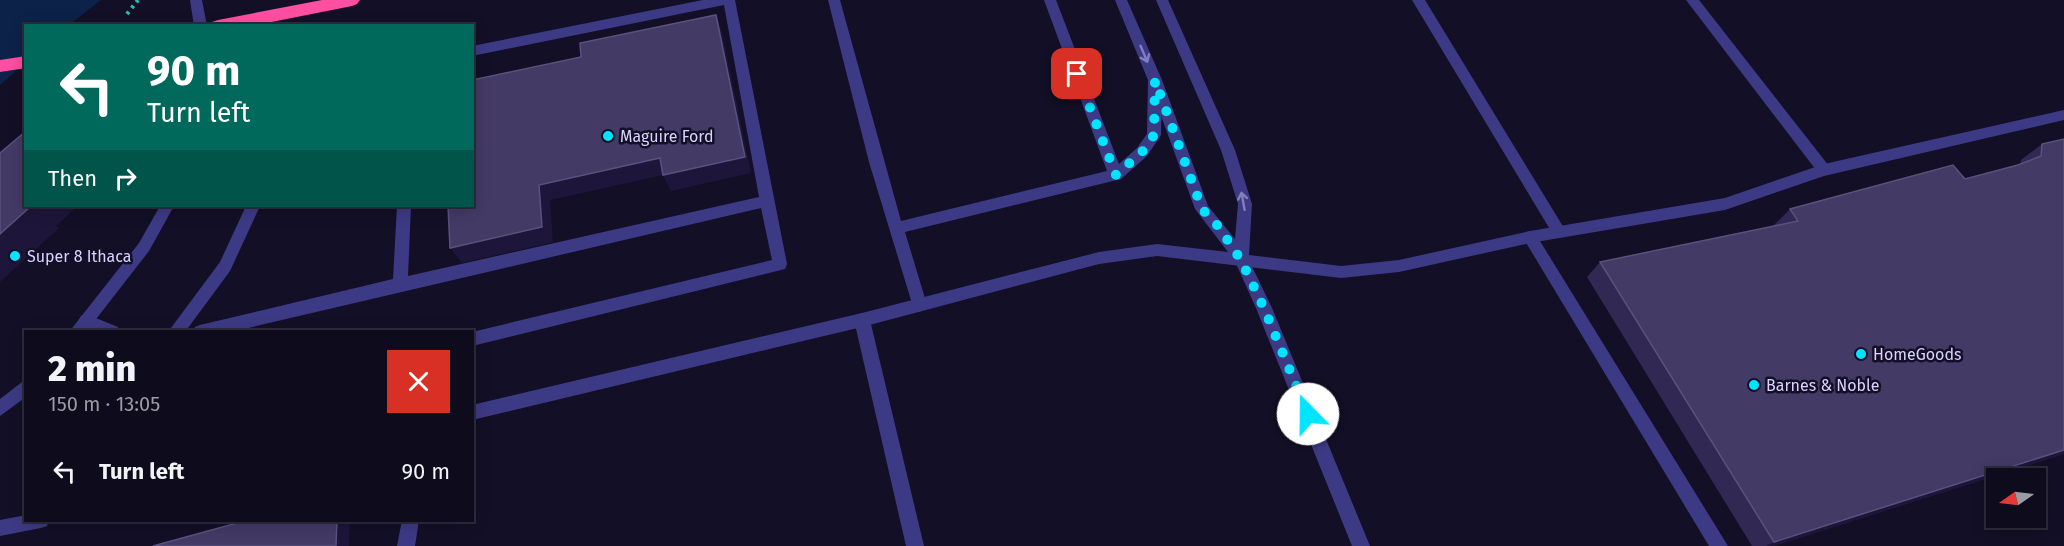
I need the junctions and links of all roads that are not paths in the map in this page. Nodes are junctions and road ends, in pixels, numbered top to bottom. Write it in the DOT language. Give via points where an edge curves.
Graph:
graph roads {
  1 [pos="196,0"];
  2 [pos="352,0"];
  3 [pos="728,0"];
  4 [pos="834,0"];
  5 [pos="1050,0"];
  6 [pos="1121,0"];
  7 [pos="1162,0"];
  8 [pos="1418,0"];
  9 [pos="1692,0"];
  10 [pos="201,24"];
  11 [pos="228,24"];
  12 [pos="474,51"];
  13 [pos="24,62"];
  14 [pos="0,66"];
  15 [pos="1155,80"];
  16 [pos="2064,115"];
  17 [pos="1824,170"];
  18 [pos="1116,175"];
  19 [pos="767,201"];
  20 [pos="166,207"];
  21 [pos="253,207"];
  22 [pos="404,207"];
  23 [pos="897,228"];
  24 [pos="1559,232"];
  25 [pos="1530,237"];
  26 [pos="1241,260"];
  27 [pos="400,284"];
  28 [pos="919,304"];
  29 [pos="862,320"];
  30 [pos="81,326"];
  31 [pos="102,330"];
  32 [pos="177,330"];
  33 [pos="208,330"];
  34 [pos="474,339"];
  35 [pos="24,388"];
  36 [pos="0,409"];
  37 [pos="474,413"];
  38 [pos="31,522"];
  39 [pos="0,528"];
  40 [pos="915,546"];
  41 [pos="1361,546"];
  42 [pos="1719,546"];
  1 -- 10 [label="street"];
  2 -- 11 [label="highway"];
  3 -- 12 [label="street"];
  3 -- 19 [label="street"];
  4 -- 23 [label="street"];
  5 -- 18 [label="street"];
  6 -- 15 [label="street, one-way"];
  26 -- 7 [label="street, one-way" via="1245,204 1228,150"];
  8 -- 24 [label="street"];
  9 -- 17 [label="street"];
  13 -- 14 [label="highway"];
  15 -- 18 [label="street" via="1154,135 1142,152"];
  15 -- 26 [label="street" via="1202,209"];
  16 -- 17 [label="street"];
  17 -- 24 [label="street" via="1725,204"];
  18 -- 23 [label="street"];
  19 -- 27 [label="street"];
  19 -- 34 [label="street" via="780,264"];
  20 -- 30 [label="street" via="144,247"];
  21 -- 32 [label="street" via="225,266"];
  22 -- 27 [label="street"];
  23 -- 28 [label="street"];
  24 -- 25 [label="street"];
  25 -- 26 [label="street" via="1399,266 1341,272"];
  25 -- 42 [label="street"];
  26 -- 28 [label="street" via="1157,250 1099,258"];
  26 -- 41 [label="street"];
  27 -- 33 [label="street"];
  28 -- 29 [label="street"];
  29 -- 37 [label="street"];
  29 -- 40 [label="street"];
  30 -- 31 [label="street"];
  35 -- 36 [label="street"];
  38 -- 39 [label="street"];
}
